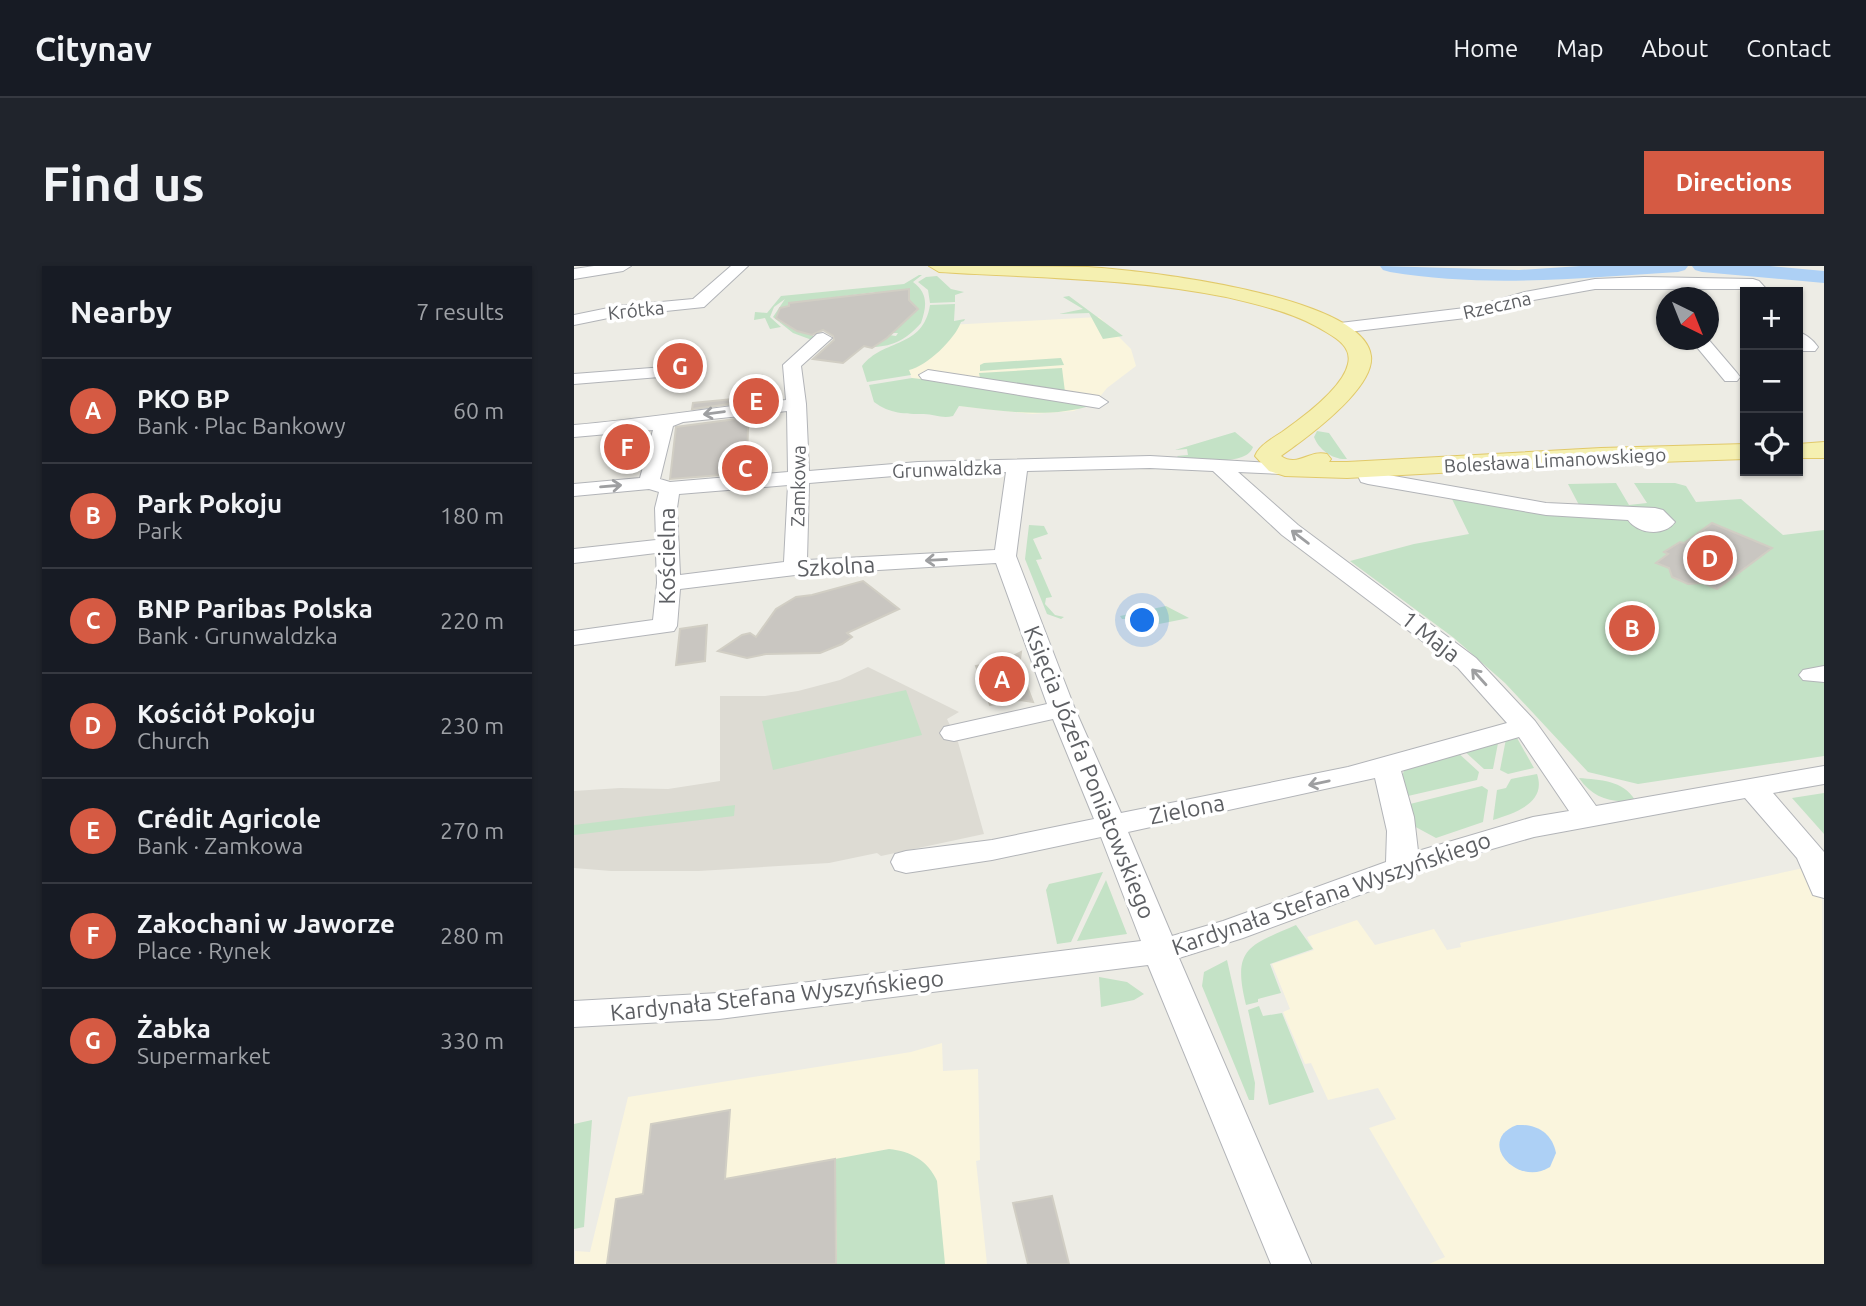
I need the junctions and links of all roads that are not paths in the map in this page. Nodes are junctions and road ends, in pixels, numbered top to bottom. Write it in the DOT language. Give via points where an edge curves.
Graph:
graph roads {
  1 [pos="623,266"];
  2 [pos="740,266"];
  3 [pos="939,266"];
  4 [pos="574,274"];
  5 [pos="1655,282"];
  6 [pos="1659,287"];
  7 [pos="1756,287"];
  8 [pos="574,320"];
  9 [pos="1340,328"];
  10 [pos="823,338"];
  11 [pos="1708,350"];
  12 [pos="690,370"];
  13 [pos="928,374"];
  14 [pos="1731,377"];
  15 [pos="574,379"];
  16 [pos="1099,402"];
  17 [pos="797,404"];
  18 [pos="672,420"];
  19 [pos="574,431"];
  20 [pos="1824,450"];
  21 [pos="1803,451"];
  22 [pos="1740,452"];
  23 [pos="1282,462"];
  24 [pos="1225,466"];
  25 [pos="1017,467"];
  26 [pos="1367,474"];
  27 [pos="800,476"];
  28 [pos="659,485"];
  29 [pos="574,490"];
  30 [pos="1640,516"];
  31 [pos="667,545"];
  32 [pos="574,555"];
  33 [pos="1004,556"];
  34 [pos="795,568"];
  35 [pos="669,583"];
  36 [pos="574,638"];
  37 [pos="1062,709"];
  38 [pos="1525,727"];
  39 [pos="954,733"];
  40 [pos="1385,766"];
  41 [pos="1824,775"];
  42 [pos="1752,788"];
  43 [pos="1589,817"];
  44 [pos="1109,824"];
  45 [pos="906,862"];
  46 [pos="1400,870"];
  47 [pos="1824,887"];
  48 [pos="1161,951"];
  49 [pos="574,1014"];
  50 [pos="1291,1264"];
  1 -- 4 [label="street"];
  2 -- 8 [label="street, Krótka" via="698,304"];
  3 -- 9 [label="main road" via="1144,277 1253,297"];
  5 -- 6 [label="street"];
  5 -- 7 [label="street, Rzeczna" via="1733,282"];
  5 -- 9 [label="street, Rzeczna" via="1584,286 1474,312"];
  9 -- 23 [label="main road" via="1356,344 1360,366"];
  10 -- 17 [label="street, Zamkowa" via="792,365"];
  11 -- 14 [label="street"];
  12 -- 15 [label="street"];
  13 -- 16 [label="street"];
  17 -- 18 [label="street, one-way"];
  17 -- 27 [label="street, Zamkowa"];
  18 -- 19 [label="street"];
  18 -- 28 [label="street, Kościelna"];
  20 -- 21 [label="main road"];
  22 -- 26 [label="main road, Bolesława Limanowskiego" via="1601,456"];
  23 -- 24 [label="street, Grunwaldzka"];
  23 -- 24 [label="street, 1 Maja" via="1221,468"];
  23 -- 26 [label="main road, Bolesława Limanowskiego"];
  38 -- 23 [label="street, 1 Maja, one-way" via="1467,663 1290,530"];
  24 -- 25 [label="street, Grunwaldzka" via="1149,470"];
  25 -- 27 [label="street, Grunwaldzka"];
  25 -- 33 [label="street, Księcia Józefa Poniatowskiego"];
  26 -- 30 [label="street" via="1546,509"];
  27 -- 28 [label="street, Grunwaldzka"];
  27 -- 34 [label="street, Zamkowa"];
  29 -- 28 [label="street, Grunwaldzka, one-way"];
  28 -- 31 [label="street, Kościelna" via="666,508"];
  31 -- 32 [label="street"];
  31 -- 35 [label="street, Kościelna"];
  33 -- 34 [label="street, Szkolna, one-way"];
  33 -- 37 [label="street, Księcia Józefa Poniatowskiego"];
  34 -- 35 [label="street, Szkolna"];
  35 -- 36 [label="street, Kościelna" via="665,626"];
  37 -- 39 [label="street"];
  37 -- 44 [label="street, Księcia Józefa Poniatowskiego"];
  38 -- 40 [label="street, Zielona"];
  38 -- 43 [label="street, 1 Maja"];
  40 -- 44 [label="street, Zielona, one-way"];
  40 -- 46 [label="street" via="1405,852"];
  41 -- 42 [label="street, Kardynała Stefana Wyszyńskiego"];
  42 -- 43 [label="street, Kardynała Stefana Wyszyńskiego"];
  42 -- 47 [label="street" via="1810,854"];
  43 -- 46 [label="street, Kardynała Stefana Wyszyńskiego" via="1495,836"];
  44 -- 45 [label="street, Zielona" via="992,850"];
  44 -- 48 [label="street, Księcia Józefa Poniatowskiego"];
  46 -- 48 [label="street, Kardynała Stefana Wyszyńskiego"];
  48 -- 49 [label="street, Kardynała Stefana Wyszyńskiego" via="719,1006"];
  48 -- 50 [label="street, Księcia Józefa Poniatowskiego"];
}
